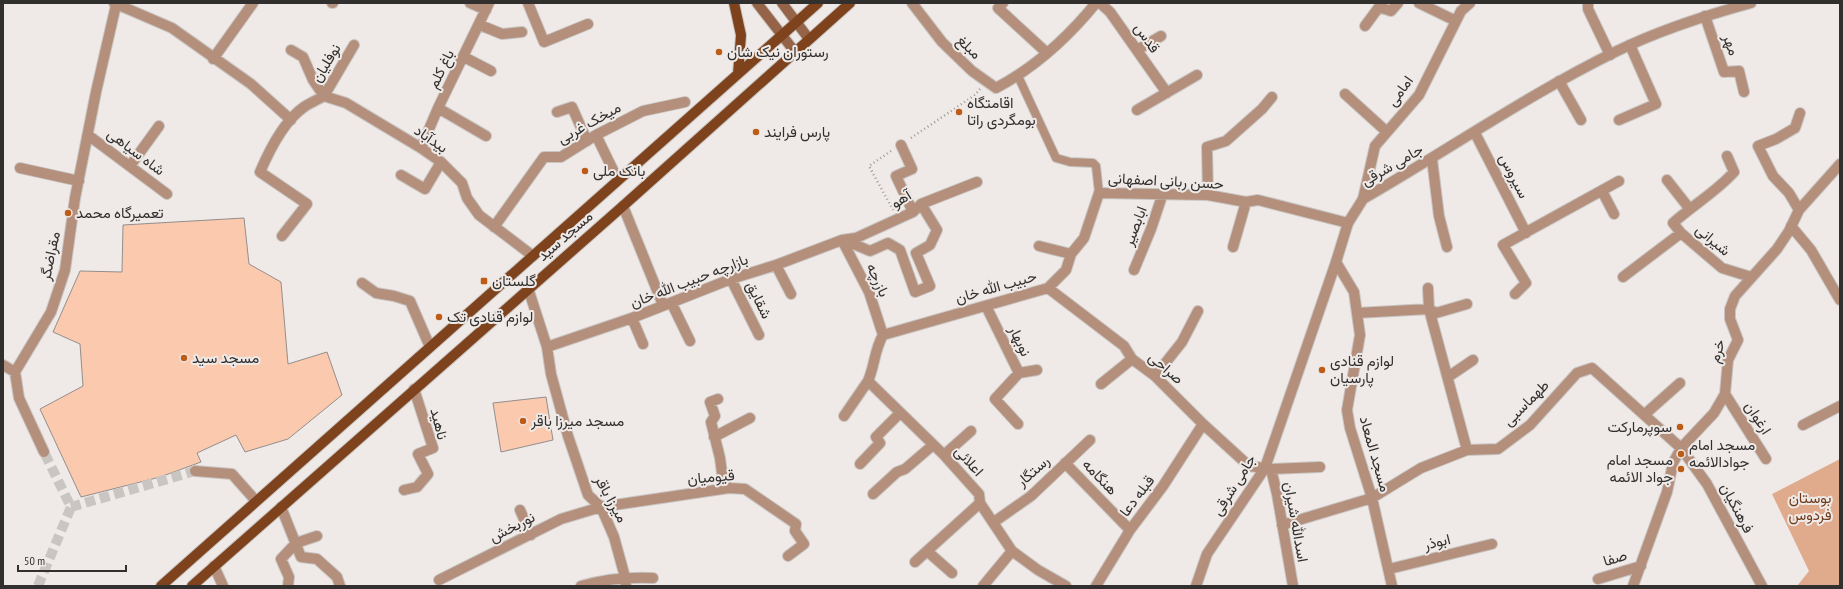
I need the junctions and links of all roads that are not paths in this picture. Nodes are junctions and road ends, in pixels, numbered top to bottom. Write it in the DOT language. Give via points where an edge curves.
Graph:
graph roads {
  1 [pos="253,3"];
  2 [pos="470,3"];
  3 [pos="528,3"];
  4 [pos="734,3"];
  5 [pos="757,3"];
  6 [pos="782,3"];
  7 [pos="818,3"];
  8 [pos="850,3"];
  9 [pos="912,3"];
  10 [pos="1003,3"];
  11 [pos="1096,3"];
  12 [pos="1100,3"];
  13 [pos="1398,3"];
  14 [pos="1419,3"];
  15 [pos="1470,3"];
  16 [pos="1588,3"];
  17 [pos="1751,3"];
  18 [pos="115,4"];
  19 [pos="488,6"];
  20 [pos="1705,16"];
  21 [pos="1456,21"];
  22 [pos="796,23"];
  23 [pos="588,24"];
  24 [pos="480,25"];
  25 [pos="1365,26"];
  26 [pos="522,32"];
  27 [pos="781,36"];
  28 [pos="1160,36"];
  29 [pos="809,39"];
  30 [pos="354,45"];
  31 [pos="1630,45"];
  32 [pos="291,50"];
  33 [pos="1136,50"];
  34 [pos="794,52"];
  35 [pos="1046,53"];
  36 [pos="1610,55"];
  37 [pos="464,57"];
  38 [pos="213,59"];
  39 [pos="491,71"];
  40 [pos="738,74"];
  41 [pos="1198,75"];
  42 [pos="1018,76"];
  43 [pos="1559,81"];
  44 [pos="1744,92"];
  45 [pos="1167,93"];
  46 [pos="1345,94"];
  47 [pos="324,96"];
  48 [pos="1272,97"];
  49 [pos="685,102"];
  50 [pos="438,108"];
  51 [pos="1137,110"];
  52 [pos="557,112"];
  53 [pos="1800,113"];
  54 [pos="291,120"];
  55 [pos="1580,120"];
  56 [pos="1619,120"];
  57 [pos="159,126"];
  58 [pos="1387,132"];
  59 [pos="1475,133"];
  60 [pos="88,135"];
  61 [pos="596,135"];
  62 [pos="486,136"];
  63 [pos="587,141"];
  64 [pos="901,145"];
  65 [pos="421,148"];
  66 [pos="1727,156"];
  67 [pos="1432,159"];
  68 [pos="441,162"];
  69 [pos="1840,164"];
  70 [pos="130,166"];
  71 [pos="20,168"];
  72 [pos="613,170"];
  73 [pos="400,175"];
  74 [pos="1667,180"];
  75 [pos="79,181"];
  76 [pos="1619,181"];
  77 [pos="976,182"];
  78 [pos="1602,190"];
  79 [pos="1099,192"];
  80 [pos="1162,193"];
  81 [pos="167,194"];
  82 [pos="1208,195"];
  83 [pos="1363,199"];
  84 [pos="1246,202"];
  85 [pos="921,204"];
  86 [pos="622,206"];
  87 [pos="1689,208"];
  88 [pos="1799,210"];
  89 [pos="913,212"];
  90 [pos="1614,214"];
  91 [pos="1348,222"];
  92 [pos="1791,226"];
  93 [pos="494,227"];
  94 [pos="1526,233"];
  95 [pos="1681,233"];
  96 [pos="282,236"];
  97 [pos="842,240"];
  98 [pos="1039,246"];
  99 [pos="1233,247"];
  100 [pos="1447,247"];
  101 [pos="1071,254"];
  102 [pos="533,256"];
  103 [pos="1336,262"];
  104 [pos="776,265"];
  105 [pos="1134,270"];
  106 [pos="1623,277"];
  107 [pos="1751,277"];
  108 [pos="732,279"];
  109 [pos="362,283"];
  110 [pos="528,288"];
  111 [pos="1048,288"];
  112 [pos="1428,288"];
  113 [pos="790,294"];
  114 [pos="1515,294"];
  115 [pos="1840,300"];
  116 [pos="667,304"];
  117 [pos="1467,304"];
  118 [pos="986,306"];
  119 [pos="1429,309"];
  120 [pos="1198,311"];
  121 [pos="1357,313"];
  122 [pos="632,318"];
  123 [pos="760,335"];
  124 [pos="883,335"];
  125 [pos="690,342"];
  126 [pos="643,344"];
  127 [pos="546,346"];
  128 [pos="430,348"];
  129 [pos="1132,359"];
  130 [pos="1473,360"];
  131 [pos="3,365"];
  132 [pos="1037,370"];
  133 [pos="15,372"];
  134 [pos="1019,373"];
  135 [pos="1156,376"];
  136 [pos="1448,376"];
  137 [pos="868,381"];
  138 [pos="1680,383"];
  139 [pos="1101,384"];
  140 [pos="414,389"];
  141 [pos="1725,394"];
  142 [pos="718,399"];
  143 [pos="1840,406"];
  144 [pos="900,413"];
  145 [pos="1644,415"];
  146 [pos="844,416"];
  147 [pos="750,418"];
  148 [pos="1018,424"];
  149 [pos="1203,424"];
  150 [pos="1803,426"];
  151 [pos="971,431"];
  152 [pos="714,437"];
  153 [pos="1090,440"];
  154 [pos="933,445"];
  155 [pos="1681,448"];
  156 [pos="1466,450"];
  157 [pos="44,452"];
  158 [pos="944,455"];
  159 [pos="1766,459"];
  160 [pos="1065,463"];
  161 [pos="860,464"];
  162 [pos="1320,467"];
  163 [pos="1268,468"];
  164 [pos="195,471"];
  165 [pos="730,488"];
  166 [pos="404,490"];
  167 [pos="873,494"];
  168 [pos="1372,498"];
  169 [pos="256,501"];
  170 [pos="980,503"];
  171 [pos="281,507"];
  172 [pos="601,507"];
  173 [pos="520,510"];
  174 [pos="994,522"];
  175 [pos="1282,525"];
  176 [pos="1130,530"];
  177 [pos="531,535"];
  178 [pos="316,536"];
  179 [pos="296,543"];
  180 [pos="1492,544"];
  181 [pos="927,551"];
  182 [pos="1012,552"];
  183 [pos="788,556"];
  184 [pos="915,562"];
  185 [pos="214,566"];
  186 [pos="1641,566"];
  187 [pos="1389,569"];
  188 [pos="952,573"];
  189 [pos="653,578"];
  190 [pos="1598,579"];
  191 [pos="439,580"];
  192 [pos="626,582"];
  193 [pos="161,586"];
  194 [pos="192,586"];
  195 [pos="223,586"];
  196 [pos="288,586"];
  197 [pos="340,586"];
  198 [pos="581,586"];
  199 [pos="983,586"];
  200 [pos="1066,586"];
  201 [pos="1096,586"];
  202 [pos="1196,586"];
  203 [pos="1293,586"];
  204 [pos="1392,586"];
  205 [pos="1633,586"];
  206 [pos="1762,586"];
  1 -- 38 [label="street"];
  2 -- 19 [label="street"];
  3 -- 23 [label="street" via="544,42"];
  4 -- 40 [label="main road" via="741,35"];
  5 -- 27 [label="main road"];
  6 -- 22 [label="main road"];
  7 -- 22 [label="main road, مسجد سید"];
  8 -- 29 [label="main road, مسجد سید"];
  9 -- 42 [label="street, مبلغ" via="942,42 972,71 996,88"];
  10 -- 35 [label="street" via="998,8"];
  11 -- 35 [label="street"];
  12 -- 33 [label="street, قدس" via="1110,12"];
  13 -- 25 [label="street" via="1391,11 1379,7"];
  14 -- 21 [label="street"];
  15 -- 21 [label="street, امامی" via="1461,11"];
  16 -- 36 [label="street" via="1588,9"];
  17 -- 20 [label="street, جامی شرقی"];
  18 -- 38 [label="street" via="172,28"];
  18 -- 60 [label="street, مقراضگر"];
  19 -- 24 [label="street, باغ کلم"];
  20 -- 31 [label="street, جامی شرقی"];
  20 -- 44 [label="street, مهر" via="1724,72 1739,71"];
  21 -- 58 [label="street, امامی" via="1419,95"];
  22 -- 27 [label="main road, مسجد سید"];
  22 -- 29 [label="main road"];
  24 -- 26 [label="street" via="502,34"];
  24 -- 37 [label="street, باغ کلم"];
  27 -- 34 [label="main road"];
  27 -- 40 [label="main road, مسجد سید"];
  28 -- 33 [label="street"];
  29 -- 34 [label="main road, مسجد سید"];
  30 -- 47 [label="street, نوفلیان"];
  31 -- 36 [label="street, جامی شرقی"];
  31 -- 56 [label="street" via="1656,104"];
  32 -- 47 [label="street" via="303,57 313,80"];
  33 -- 45 [label="street, قدس"];
  34 -- 86 [label="main road, مسجد سید"];
  35 -- 42 [label="street"];
  36 -- 43 [label="street, جامی شرقی"];
  37 -- 39 [label="street"];
  37 -- 50 [label="street, باغ کلم"];
  38 -- 54 [label="street" via="251,84"];
  40 -- 102 [label="main road, مسجد سید"];
  41 -- 45 [label="street"];
  42 -- 79 [label="lane" via="1056,158 1070,162 1093,163 1096,166"];
  43 -- 55 [label="street"];
  43 -- 59 [label="street, جامی شرقی"];
  45 -- 51 [label="street"];
  46 -- 58 [label="street"];
  47 -- 54 [label="street" via="303,108"];
  47 -- 65 [label="street, بیدآباد" via="346,103"];
  48 -- 82 [label="street" via="1226,141 1207,148"];
  49 -- 61 [label="street, میخک غربی" via="643,111"];
  50 -- 62 [label="street"];
  50 -- 65 [label="street, باغ کلم"];
  52 -- 63 [label="street" via="572,107"];
  53 -- 88 [label="street" via="1795,128 1758,146 1773,176"];
  54 -- 96 [label="street" via="267,155 260,172 307,204"];
  57 -- 70 [label="street"];
  58 -- 83 [label="street, امامی" via="1375,146"];
  59 -- 67 [label="street, جامی شرقی"];
  59 -- 94 [label="street, سیروس"];
  60 -- 70 [label="street, شاه سیاهی"];
  60 -- 75 [label="street, مقراضگر"];
  61 -- 63 [label="street, میخک غربی"];
  61 -- 72 [label="street"];
  63 -- 93 [label="street, میخک غربی" via="561,157 544,157"];
  64 -- 89 [label="street" via="912,169 896,176"];
  65 -- 68 [label="street, بیدآباد"];
  66 -- 87 [label="street" via="1734,172 1721,186"];
  67 -- 83 [label="street, جامی شرقی"];
  67 -- 100 [label="street" via="1439,216"];
  68 -- 73 [label="street" via="426,189"];
  68 -- 93 [label="street, بیدآباد" via="462,183 467,198 479,215"];
  69 -- 88 [label="street, خرم"];
  70 -- 81 [label="street, شاه سیاهی"];
  71 -- 75 [label="street"];
  74 -- 87 [label="street"];
  75 -- 133 [label="street, مقراضگر" via="66,270 51,312"];
  76 -- 78 [label="street"];
  77 -- 85 [label="street, آهو"];
  78 -- 90 [label="street"];
  78 -- 94 [label="street"];
  79 -- 80 [label="street, حسن ربانی اصفهانی"];
  79 -- 101 [label="street, حبیب الله خان" via="1084,238"];
  80 -- 82 [label="street, حسن ربانی اصفهانی"];
  80 -- 105 [label="street, ابابصیر" via="1152,229"];
  82 -- 84 [label="street, حسن ربانی اصفهانی"];
  83 -- 91 [label="street, جامی شرقی"];
  84 -- 91 [label="street, حسن ربانی اصفهانی" via="1258,200"];
  84 -- 99 [label="street"];
  85 -- 89 [label="street, آهو"];
  85 -- 97 [label="street" via="937,230 930,245 916,253 930,286 915,292 900,250 888,243 870,251"];
  86 -- 110 [label="main road, مسجد سید"];
  86 -- 116 [label="street"];
  87 -- 95 [label="street" via="1673,223"];
  88 -- 92 [label="street, خرم"];
  89 -- 97 [label="street, آهو" via="856,238"];
  91 -- 103 [label="street, جامی شرقی"];
  92 -- 107 [label="street, خرم" via="1777,249"];
  92 -- 115 [label="street" via="1811,250"];
  93 -- 102 [label="street, بیدآباد"];
  94 -- 114 [label="street" via="1503,245 1526,283"];
  95 -- 106 [label="street, شیرانی"];
  95 -- 107 [label="street, شیرانی" via="1722,268"];
  97 -- 104 [label="street, بازارچه حبیب الله خان"];
  97 -- 124 [label="street, بازرچه" via="869,292"];
  98 -- 101 [label="street"];
  101 -- 111 [label="street, حبیب الله خان" via="1066,270"];
  102 -- 128 [label="main road, مسجد سید"];
  103 -- 121 [label="street, مسجد المعاد" via="1354,292"];
  103 -- 163 [label="street, جامی شرقی"];
  104 -- 108 [label="street, بازارچه حبیب الله خان"];
  104 -- 113 [label="street"];
  107 -- 141 [label="street, خرم" via="1735,296 1730,309 1730,319 1738,340 1728,360"];
  108 -- 116 [label="street, بازارچه حبیب الله خان"];
  108 -- 123 [label="street, شقایق"];
  109 -- 128 [label="street" via="376,294 410,301"];
  110 -- 127 [label="street, میرزا باقر"];
  110 -- 140 [label="main road, مسجد سید"];
  111 -- 118 [label="street, حبیب الله خان"];
  111 -- 129 [label="street, صراحی" via="1124,346"];
  112 -- 119 [label="street"];
  116 -- 122 [label="street, بازارچه حبیب الله خان"];
  116 -- 125 [label="street"];
  117 -- 119 [label="street" via="1436,313"];
  118 -- 124 [label="street, حبیب الله خان"];
  118 -- 134 [label="street, نوبهار"];
  119 -- 121 [label="street"];
  119 -- 136 [label="street"];
  120 -- 135 [label="street" via="1182,342"];
  121 -- 168 [label="street, مسجد المعاد" via="1360,335 1347,410 1350,428"];
  122 -- 126 [label="street"];
  122 -- 127 [label="street, بازارچه حبیب الله خان"];
  124 -- 137 [label="street" via="876,347"];
  127 -- 172 [label="street, میرزا باقر" via="568,436 588,495"];
  128 -- 169 [label="main road, مسجد سید"];
  129 -- 135 [label="street, صراحی"];
  129 -- 139 [label="street"];
  130 -- 136 [label="street"];
  131 -- 133 [label="street"];
  132 -- 134 [label="street, نوبهار"];
  133 -- 157 [label="street" via="19,398"];
  134 -- 148 [label="street" via="995,399"];
  135 -- 149 [label="street, صراحی"];
  136 -- 156 [label="street"];
  137 -- 144 [label="street, اعلائی"];
  137 -- 146 [label="street"];
  138 -- 145 [label="street"];
  140 -- 166 [label="street, ناهید" via="433,448 418,454 428,474 416,487"];
  140 -- 171 [label="main road, مسجد سید"];
  141 -- 155 [label="street, خرم" via="1714,413"];
  141 -- 159 [label="street, ارغوان"];
  142 -- 152 [label="street" via="710,402 715,416 711,422"];
  143 -- 150 [label="street"];
  144 -- 154 [label="street, اعلائی"];
  144 -- 161 [label="street" via="876,437 880,443"];
  145 -- 155 [label="street, طهماسبی"];
  145 -- 156 [label="street, طهماسبی" via="1592,368 1577,373 1530,425 1498,449"];
  147 -- 152 [label="street"];
  149 -- 163 [label="street, صراحی" via="1249,466"];
  149 -- 176 [label="street, قبله دعا" via="1163,486"];
  151 -- 158 [label="street"];
  152 -- 165 [label="street" via="723,480"];
  153 -- 160 [label="street, رستگار"];
  154 -- 158 [label="street, اعلائی"];
  154 -- 167 [label="street" via="905,469 896,472"];
  155 -- 186 [label="street, خرم" via="1673,463 1667,492"];
  155 -- 206 [label="street, فرهنگیان" via="1707,484"];
  156 -- 168 [label="street, طهماسبی" via="1421,468"];
  158 -- 170 [label="street, اعلائی" via="979,494"];
  160 -- 174 [label="street, رستگار" via="1031,496"];
  160 -- 176 [label="street, هنگامه"];
  162 -- 163 [label="street, صراحی"];
  163 -- 175 [label="street, اسدالله شیران" via="1277,494"];
  163 -- 202 [label="street, جامی شرقی" via="1207,554"];
  164 -- 169 [label="street" via="232,474"];
  165 -- 172 [label="street, قیومیان"];
  165 -- 183 [label="street, قیومیان" via="745,489 796,524 795,531 804,544"];
  168 -- 175 [label="street, طهماسبی"];
  168 -- 187 [label="street, مسجد المعاد"];
  169 -- 193 [label="main road, مسجد سید"];
  170 -- 174 [label="street, اعلائی"];
  170 -- 181 [label="street"];
  171 -- 179 [label="street"];
  171 -- 185 [label="main road, مسجد سید"];
  172 -- 177 [label="street, نوربخش" via="560,519"];
  172 -- 192 [label="street, میرزا باقر" via="614,537"];
  173 -- 177 [label="street"];
  174 -- 182 [label="street, اعلائی"];
  175 -- 203 [label="street, اسدالله شیران"];
  176 -- 201 [label="street, قبله دعا"];
  177 -- 191 [label="street, نوربخش"];
  178 -- 179 [label="street"];
  179 -- 196 [label="street" via="281,559 289,577"];
  179 -- 197 [label="street" via="301,557 317,559 337,577"];
  180 -- 187 [label="street, ابوذر"];
  181 -- 184 [label="street"];
  181 -- 188 [label="street"];
  182 -- 199 [label="street"];
  182 -- 200 [label="street, اعلائی"];
  185 -- 194 [label="main road, مسجد سید"];
  185 -- 195 [label="street"];
  186 -- 190 [label="street, صفا"];
  186 -- 205 [label="street, خرم"];
  187 -- 204 [label="street, مسجد المعاد"];
  189 -- 192 [label="street"];
  192 -- 198 [label="street" via="597,581"];
}
